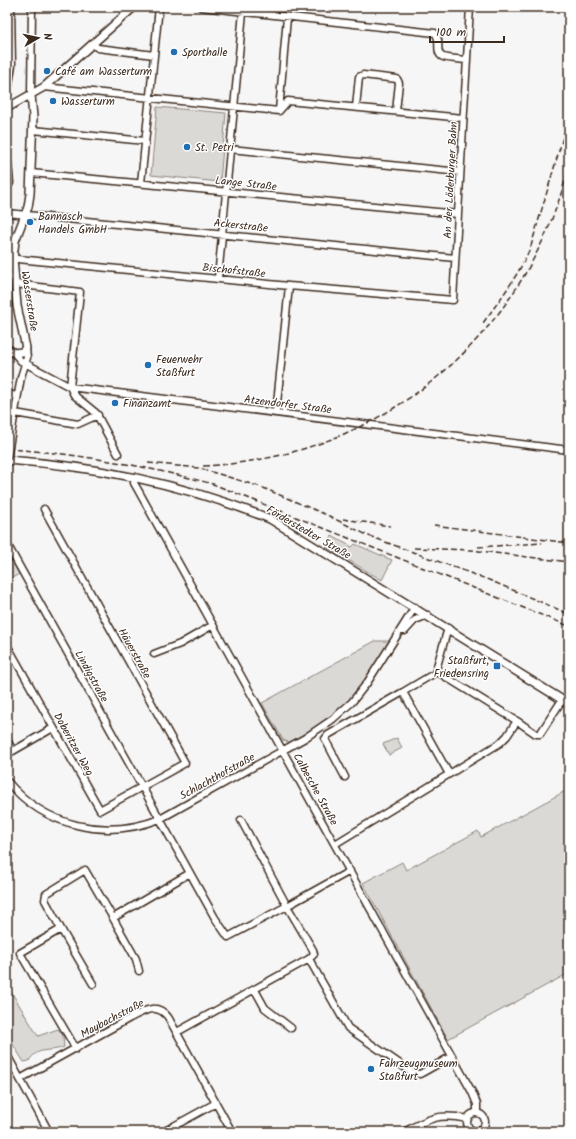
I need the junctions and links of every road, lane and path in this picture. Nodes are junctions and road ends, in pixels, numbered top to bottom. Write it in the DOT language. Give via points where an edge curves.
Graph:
graph roads {
  1 [pos="11,7"];
  2 [pos="32,7"];
  3 [pos="134,7"];
  4 [pos="159,7"];
  5 [pos="202,7"];
  6 [pos="470,7"];
  7 [pos="254,10"];
  8 [pos="243,12"];
  9 [pos="287,17"];
  10 [pos="92,44"];
  11 [pos="10,50"];
  12 [pos="154,55"];
  13 [pos="467,60"];
  14 [pos="44,87"];
  15 [pos="31,95"];
  16 [pos="7,97"];
  17 [pos="150,98"];
  18 [pos="234,106"];
  19 [pos="356,107"];
  20 [pos="7,108"];
  21 [pos="279,111"];
  22 [pos="396,111"];
  23 [pos="463,118"];
  24 [pos="33,130"];
  25 [pos="145,141"];
  26 [pos="230,149"];
  27 [pos="7,154"];
  28 [pos="460,172"];
  29 [pos="31,173"];
  30 [pos="141,183"];
  31 [pos="7,188"];
  32 [pos="226,192"];
  33 [pos="7,213"];
  34 [pos="25,214"];
  35 [pos="458,214"];
  36 [pos="222,233"];
  37 [pos="7,236"];
  38 [pos="13,258"];
  39 [pos="455,258"];
  40 [pos="218,278"];
  41 [pos="12,279"];
  42 [pos="289,286"];
  43 [pos="453,300"];
  44 [pos="7,348"];
  45 [pos="26,348"];
  46 [pos="14,353"];
  47 [pos="25,363"];
  48 [pos="70,387"];
  49 [pos="7,394"];
  50 [pos="17,396"];
  51 [pos="15,413"];
  52 [pos="276,413"];
  53 [pos="98,416"];
  54 [pos="10,428"];
  55 [pos="569,450"];
  56 [pos="118,454"];
  57 [pos="7,460"];
  58 [pos="135,477"];
  59 [pos="44,509"];
  60 [pos="7,544"];
  61 [pos="415,607"];
  62 [pos="428,615"];
  63 [pos="213,625"];
  64 [pos="448,628"];
  65 [pos="400,632"];
  66 [pos="7,645"];
  67 [pos="154,654"];
  68 [pos="436,671"];
  69 [pos="403,692"];
  70 [pos="566,702"];
  71 [pos="517,721"];
  72 [pos="54,728"];
  73 [pos="7,740"];
  74 [pos="283,751"];
  75 [pos="449,774"];
  76 [pos="345,778"];
  77 [pos="7,781"];
  78 [pos="143,788"];
  79 [pos="160,819"];
  80 [pos="241,820"];
  81 [pos="335,844"];
  82 [pos="350,871"];
  83 [pos="190,873"];
  84 [pos="287,906"];
  85 [pos="113,918"];
  86 [pos="61,929"];
  87 [pos="309,959"];
  88 [pos="139,972"];
  89 [pos="93,984"];
  90 [pos="255,990"];
  91 [pos="291,1028"];
  92 [pos="177,1032"];
  93 [pos="76,1049"];
  94 [pos="7,1055"];
  95 [pos="452,1056"];
  96 [pos="20,1079"];
  97 [pos="216,1103"];
  98 [pos="477,1113"];
  99 [pos="468,1120"];
  100 [pos="484,1127"];
  101 [pos="49,1132"];
  102 [pos="163,1132"];
  103 [pos="232,1132"];
  104 [pos="404,1132"];
  105 [pos="489,1132"];
  1 -- 11 [label="street"];
  2 -- 15 [label="street, Wasserstraße"];
  3 -- 10 [label="main road"];
  4 -- 12 [label="street"];
  5 -- 8 [label="street"];
  6 -- 13 [label="street, An der Löderburger Bahn"];
  7 -- 8 [label="street"];
  7 -- 9 [label="street"];
  8 -- 18 [label="street"];
  9 -- 13 [label="street" via="435,33 439,40 440,55"];
  9 -- 21 [label="street"];
  10 -- 12 [label="street" via="98,48"];
  10 -- 14 [label="main road"];
  11 -- 16 [label="street" via="12,65"];
  12 -- 17 [label="street"];
  13 -- 23 [label="street, An der Löderburger Bahn"];
  14 -- 15 [label="main road"];
  14 -- 17 [label="street"];
  15 -- 20 [label="main road"];
  15 -- 24 [label="main road, Wasserstraße"];
  17 -- 18 [label="street"];
  17 -- 25 [label="street"];
  18 -- 21 [label="street"];
  18 -- 26 [label="street"];
  19 -- 21 [label="street" via="288,101"];
  19 -- 22 [label="street"];
  19 -- 22 [label="street" via="359,78 362,75 397,79 399,83"];
  22 -- 23 [label="street"];
  23 -- 28 [label="street, An der Löderburger Bahn"];
  24 -- 25 [label="street"];
  24 -- 29 [label="main road, Wasserstraße"];
  25 -- 30 [label="street"];
  26 -- 28 [label="street"];
  26 -- 32 [label="street"];
  27 -- 31 [label="street" via="10,183"];
  28 -- 35 [label="street, An der Löderburger Bahn"];
  29 -- 30 [label="street, Lange Straße"];
  29 -- 34 [label="main road, Wasserstraße" via="30,194"];
  30 -- 32 [label="street, Lange Straße"];
  32 -- 35 [label="street, Lange Straße"];
  32 -- 36 [label="street"];
  33 -- 34 [label="street, Ackerstraße"];
  34 -- 36 [label="street, Ackerstraße"];
  34 -- 38 [label="main road, Wasserstraße" via="17,234"];
  35 -- 39 [label="street, An der Löderburger Bahn"];
  36 -- 39 [label="street, Ackerstraße"];
  36 -- 40 [label="street"];
  37 -- 38 [label="street" via="9,253"];
  38 -- 40 [label="street, Bischofstraße"];
  38 -- 41 [label="main road, Wasserstraße"];
  39 -- 43 [label="street, An der Löderburger Bahn"];
  40 -- 42 [label="street, Bischofstraße"];
  41 -- 45 [label="main road, Wasserstraße"];
  41 -- 48 [label="street" via="80,292"];
  42 -- 43 [label="street, Bischofstraße"];
  42 -- 52 [label="street"];
  44 -- 46 [label="main road"];
  45 -- 46 [label="main road, Wasserstraße" via="22,352"];
  45 -- 47 [label="street"];
  46 -- 47 [label="street, Atzendorfer Straße"];
  47 -- 48 [label="street, Atzendorfer Straße"];
  47 -- 50 [label="street"];
  48 -- 52 [label="street, Atzendorfer Straße"];
  48 -- 53 [label="street" via="74,395"];
  49 -- 50 [label="street"];
  50 -- 51 [label="street"];
  51 -- 53 [label="street" via="78,424"];
  51 -- 54 [label="street"];
  52 -- 55 [label="street, Atzendorfer Straße"];
  53 -- 56 [label="street"];
  54 -- 57 [label="street, bridge"];
  57 -- 58 [label="main road, Förderstedter Straße"];
  58 -- 61 [label="main road, Förderstedter Straße" via="193,492 270,519"];
  58 -- 63 [label="street, Calbesche Straße" via="134,483"];
  59 -- 78 [label="street, Häuerstraße" via="185,763"];
  60 -- 78 [label="street, Lindigstraße"];
  61 -- 62 [label="main road, Förderstedter Straße"];
  61 -- 65 [label="street, Schlachthofstraße"];
  62 -- 64 [label="main road, Förderstedter Straße"];
  62 -- 65 [label="street, Schlachthofstraße" via="415,620 405,631"];
  63 -- 67 [label="street" via="180,644"];
  63 -- 74 [label="street, Calbesche Straße"];
  64 -- 68 [label="street"];
  64 -- 70 [label="main road, Förderstedter Straße"];
  65 -- 74 [label="street, Schlachthofstraße" via="376,671 352,702 325,726"];
  66 -- 72 [label="street, Doberitzer Weg"];
  68 -- 69 [label="street"];
  68 -- 71 [label="street"];
  69 -- 75 [label="street"];
  69 -- 76 [label="street" via="325,739"];
  70 -- 71 [label="street" via="540,734"];
  71 -- 75 [label="street" via="500,743"];
  72 -- 73 [label="street" via="13,751"];
  72 -- 78 [label="street, Doberitzer Weg" via="100,810"];
  74 -- 79 [label="street, Schlachthofstraße"];
  74 -- 81 [label="street, Calbesche Straße"];
  75 -- 81 [label="street"];
  77 -- 79 [label="street, Schlachthofstraße" via="34,806 57,819 76,825 114,829"];
  78 -- 79 [label="street, Lindigstraße"];
  79 -- 83 [label="street, Lindigstraße"];
  80 -- 84 [label="street"];
  81 -- 82 [label="street, Calbesche Straße"];
  82 -- 84 [label="street"];
  82 -- 95 [label="street, Calbesche Straße"];
  83 -- 84 [label="street, Lindigstraße" via="228,937"];
  83 -- 85 [label="street"];
  84 -- 87 [label="street" via="313,950 314,954"];
  85 -- 86 [label="street" via="85,870 44,897"];
  85 -- 88 [label="street" via="136,959"];
  86 -- 89 [label="street"];
  86 -- 93 [label="street" via="20,953"];
  87 -- 90 [label="street"];
  87 -- 95 [label="street" via="348,1028 413,1073 420,1074"];
  90 -- 91 [label="street" via="265,1008"];
  90 -- 92 [label="street"];
  92 -- 93 [label="street, Maybachstraße" via="163,1011 152,1008"];
  92 -- 97 [label="street, Maybachstraße"];
  93 -- 96 [label="street, Maybachstraße"];
  94 -- 96 [label="street"];
  95 -- 98 [label="street, Calbesche Straße" via="472,1092"];
  96 -- 101 [label="street"];
  97 -- 102 [label="street"];
  97 -- 103 [label="street, Maybachstraße"];
  98 -- 99 [label="street" via="470,1115"];
  98 -- 100 [label="street" via="484,1118"];
  99 -- 100 [label="street" via="472,1130"];
  99 -- 104 [label="street" via="454,1116 436,1116"];
  100 -- 105 [label="street"];
}
